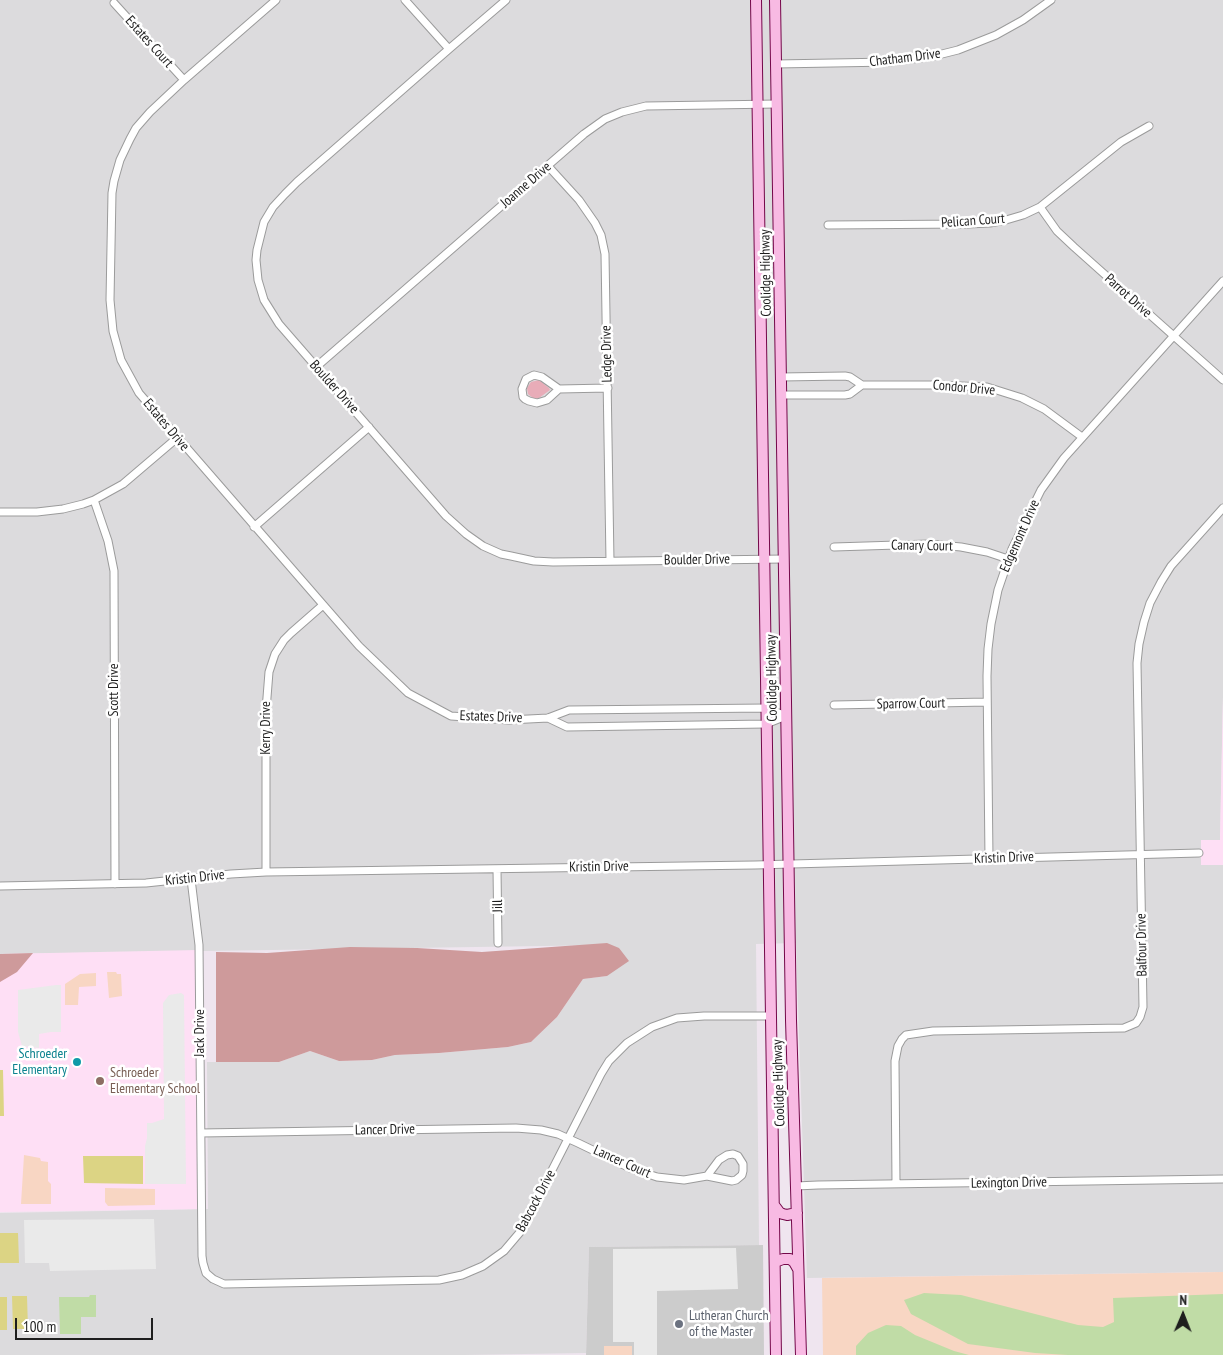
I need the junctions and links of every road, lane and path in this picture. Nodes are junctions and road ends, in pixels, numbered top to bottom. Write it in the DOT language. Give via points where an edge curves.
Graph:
graph roads {
  1 [pos="276,0"];
  2 [pos="405,0"];
  3 [pos="506,0"];
  4 [pos="756,0"];
  5 [pos="775,0"];
  6 [pos="1051,0"];
  7 [pos="114,3"];
  8 [pos="449,49"];
  9 [pos="776,64"];
  10 [pos="184,80"];
  11 [pos="758,104"];
  12 [pos="777,104"];
  13 [pos="1149,126"];
  14 [pos="548,166"];
  15 [pos="1040,206"];
  16 [pos="828,225"];
  17 [pos="1223,281"];
  18 [pos="1173,336"];
  19 [pos="316,367"];
  20 [pos="781,377"];
  21 [pos="1223,380"];
  22 [pos="862,385"];
  23 [pos="608,388"];
  24 [pos="559,389"];
  25 [pos="781,395"];
  26 [pos="369,427"];
  27 [pos="1082,437"];
  28 [pos="177,438"];
  29 [pos="94,500"];
  30 [pos="1223,508"];
  31 [pos="0,512"];
  32 [pos="254,527"];
  33 [pos="834,547"];
  34 [pos="765,559"];
  35 [pos="784,559"];
  36 [pos="1008,559"];
  37 [pos="610,561"];
  38 [pos="323,605"];
  39 [pos="987,702"];
  40 [pos="834,705"];
  41 [pos="766,708"];
  42 [pos="786,716"];
  43 [pos="548,718"];
  44 [pos="766,724"];
  45 [pos="1199,853"];
  46 [pos="1140,854"];
  47 [pos="989,859"];
  48 [pos="769,864"];
  49 [pos="788,864"];
  50 [pos="497,869"];
  51 [pos="266,872"];
  52 [pos="191,878"];
  53 [pos="115,884"];
  54 [pos="0,886"];
  55 [pos="498,943"];
  56 [pos="772,1016"];
  57 [pos="791,1020"];
  58 [pos="201,1133"];
  59 [pos="568,1138"];
  60 [pos="707,1176"];
  61 [pos="1223,1179"];
  62 [pos="896,1184"];
  63 [pos="796,1186"];
  64 [pos="774,1205"];
  65 [pos="796,1213"];
  66 [pos="775,1262"];
  67 [pos="799,1270"];
  68 [pos="209,1276"];
  69 [pos="776,1355"];
  70 [pos="801,1355"];
  1 -- 10 [label="street, Estates Drive"];
  2 -- 8 [label="street"];
  3 -- 8 [label="street, Boulder Drive"];
  4 -- 11 [label="main road, Coolidge Highway"];
  5 -- 9 [label="main road, Coolidge Highway"];
  6 -- 9 [label="street, Chatham Drive" via="996,35 934,56 890,62"];
  7 -- 10 [label="street, Estates Court"];
  8 -- 19 [label="street, Boulder Drive" via="285,194 264,222 256,260 260,290 274,318"];
  9 -- 12 [label="main road, Coolidge Highway"];
  10 -- 28 [label="street, Estates Drive" via="143,119 130,139 114,181 111,209 110,300 113,331 121,360 139,392"];
  11 -- 12 [label="street, Joanne Drive"];
  11 -- 14 [label="street, Joanne Drive" via="646,106 622,112 594,126"];
  11 -- 34 [label="main road, Coolidge Highway"];
  12 -- 20 [label="main road, Coolidge Highway"];
  13 -- 15 [label="street, Pelican Court" via="1121,142"];
  14 -- 19 [label="street, Joanne Drive"];
  14 -- 23 [label="street, Ledge Drive" via="589,213 603,244"];
  15 -- 16 [label="street, Pelican Court" via="1023,215 990,223"];
  15 -- 18 [label="street, Parrot Drive" via="1057,231 1074,248"];
  17 -- 18 [label="street, Edgemont Drive"];
  18 -- 21 [label="street, Parrot Drive"];
  18 -- 27 [label="street, Edgemont Drive"];
  19 -- 26 [label="street, Boulder Drive"];
  20 -- 22 [label="street, Condor Drive" via="845,376"];
  20 -- 25 [label="main road, Coolidge Highway"];
  22 -- 25 [label="street, Condor Drive" via="845,395"];
  22 -- 27 [label="street, Condor Drive" via="987,387 1044,409"];
  23 -- 24 [label="street"];
  23 -- 37 [label="street, Ledge Drive"];
  24 -- 24 [label="street" via="542,377 534,376 526,380 522,389 525,399 537,403 547,400"];
  25 -- 35 [label="main road, Coolidge Highway"];
  26 -- 32 [label="street"];
  26 -- 37 [label="street, Boulder Drive" via="446,516 483,546 501,554 534,561"];
  27 -- 36 [label="street, Edgemont Drive" via="1041,490"];
  28 -- 29 [label="street" via="123,484"];
  28 -- 32 [label="street, Estates Drive"];
  29 -- 31 [label="street" via="62,509"];
  29 -- 53 [label="street, Scott Drive" via="108,541 114,584"];
  30 -- 46 [label="street, Balfour Drive" via="1171,566 1160,582 1144,622 1138,663"];
  32 -- 38 [label="street, Estates Drive"];
  33 -- 36 [label="street, Canary Court" via="929,544 961,547"];
  34 -- 35 [label="street, Boulder Drive"];
  34 -- 37 [label="street, Boulder Drive"];
  34 -- 41 [label="main road, Coolidge Highway"];
  35 -- 42 [label="main road, Coolidge Highway"];
  36 -- 39 [label="street, Edgemont Drive" via="991,624"];
  38 -- 43 [label="street, Estates Drive" via="359,646 408,693 451,716 509,720"];
  38 -- 51 [label="street, Kerry Drive" via="284,640 269,672"];
  39 -- 40 [label="street, Sparrow Court"];
  39 -- 47 [label="street, Edgemont Drive"];
  41 -- 42 [label="street, Estates Drive"];
  41 -- 43 [label="street, Estates Drive" via="569,710"];
  41 -- 44 [label="main road, Coolidge Highway"];
  42 -- 44 [label="street, Estates Drive"];
  42 -- 49 [label="main road, Coolidge Highway"];
  43 -- 44 [label="street, Estates Drive" via="567,727"];
  44 -- 48 [label="main road, Coolidge Highway"];
  45 -- 46 [label="street, Kristin Drive"];
  46 -- 47 [label="street, Kristin Drive"];
  46 -- 62 [label="street, Balfour Drive" via="1143,1008 1136,1023 1124,1028 933,1031 906,1035 898,1046 895,1061"];
  47 -- 49 [label="street, Kristin Drive"];
  48 -- 49 [label="street, Kristin Drive"];
  48 -- 50 [label="street, Kristin Drive"];
  48 -- 56 [label="main road, Coolidge Highway"];
  49 -- 57 [label="main road, Coolidge Highway"];
  50 -- 51 [label="street, Kristin Drive"];
  50 -- 55 [label="street, Jill"];
  51 -- 52 [label="street, Kristin Drive"];
  52 -- 53 [label="street, Kristin Drive"];
  52 -- 58 [label="street, Jack Drive" via="199,945"];
  53 -- 54 [label="street, Kristin Drive"];
  56 -- 57 [label="main road" via="779,1013"];
  56 -- 59 [label="street, Babcock Drive" via="676,1018 652,1027 626,1043 609,1061"];
  56 -- 64 [label="main road, Coolidge Highway"];
  57 -- 63 [label="main road, Coolidge Highway"];
  58 -- 59 [label="street, Lancer Drive" via="516,1128"];
  58 -- 68 [label="street, Jack Drive" via="202,1256"];
  59 -- 60 [label="street, Lancer Court" via="648,1175 684,1180"];
  59 -- 68 [label="street, Babcock Drive" via="521,1231 493,1260 467,1273 429,1281 231,1284 218,1282"];
  60 -- 60 [label="street, Lancer Court" via="727,1154 738,1156 743,1164 742,1176 736,1180"];
  61 -- 62 [label="street, Lexington Drive"];
  62 -- 63 [label="street, Lexington Drive"];
  63 -- 65 [label="main road, Coolidge Highway"];
  64 -- 65 [label="main road" via="783,1214"];
  64 -- 66 [label="main road, Coolidge Highway"];
  65 -- 67 [label="main road, Coolidge Highway"];
  66 -- 67 [label="main road" via="790,1259"];
  66 -- 69 [label="main road, Coolidge Highway"];
  67 -- 70 [label="main road, Coolidge Highway"];
}
